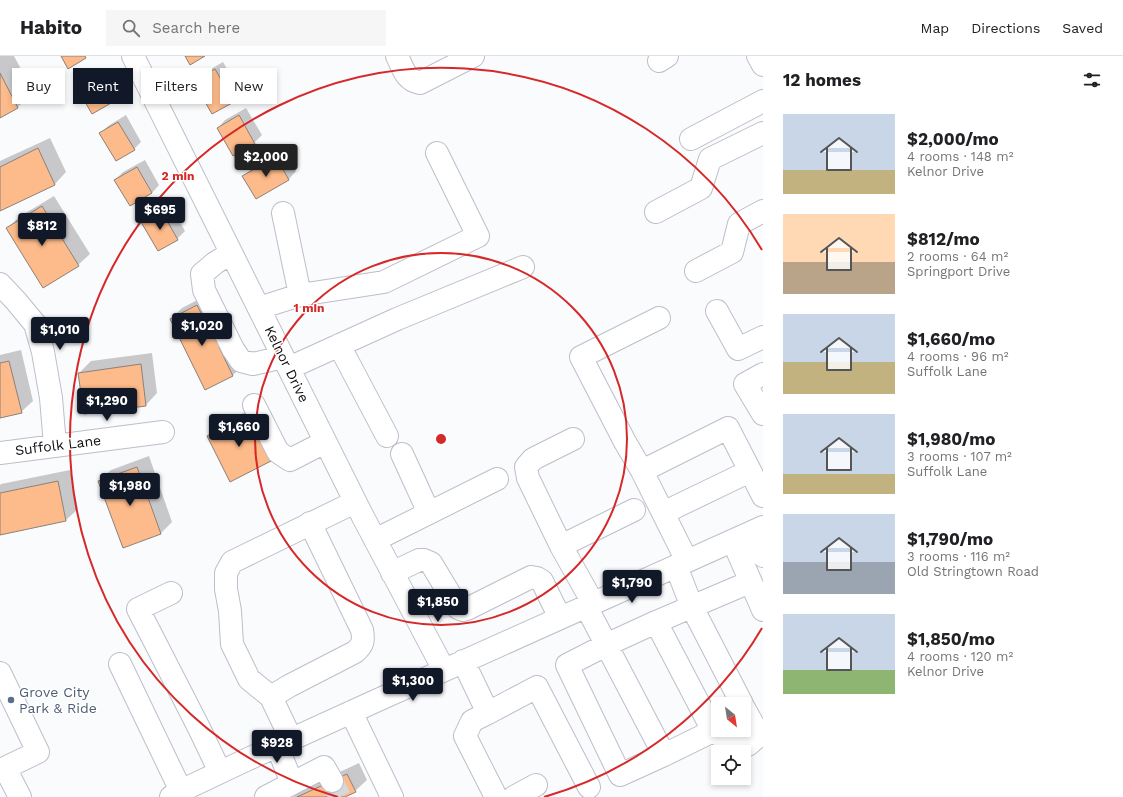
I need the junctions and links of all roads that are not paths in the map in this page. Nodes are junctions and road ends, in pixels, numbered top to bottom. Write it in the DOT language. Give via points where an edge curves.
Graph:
graph roads {
  1 [pos="133,56"];
  2 [pos="397,56"];
  3 [pos="473,56"];
  4 [pos="758,56"];
  5 [pos="763,65"];
  6 [pos="763,101"];
  7 [pos="763,133"];
  8 [pos="691,139"];
  9 [pos="437,153"];
  10 [pos="763,211"];
  11 [pos="656,212"];
  12 [pos="284,213"];
  13 [pos="231,253"];
  14 [pos="523,267"];
  15 [pos="696,271"];
  16 [pos="0,284"];
  17 [pos="300,295"];
  18 [pos="259,308"];
  19 [pos="717,311"];
  20 [pos="659,318"];
  21 [pos="763,337"];
  22 [pos="339,345"];
  23 [pos="286,363"];
  24 [pos="763,374"];
  25 [pos="254,406"];
  26 [pos="763,414"];
  27 [pos="163,432"];
  28 [pos="387,436"];
  29 [pos="573,439"];
  30 [pos="325,442"];
  31 [pos="55,446"];
  32 [pos="0,453"];
  33 [pos="402,454"];
  34 [pos="642,471"];
  35 [pos="750,471"];
  36 [pos="497,479"];
  37 [pos="763,496"];
  38 [pos="355,502"];
  39 [pos="634,510"];
  40 [pos="429,513"];
  41 [pos="663,513"];
  42 [pos="310,523"];
  43 [pos="758,530"];
  44 [pos="375,540"];
  45 [pos="733,541"];
  46 [pos="561,546"];
  47 [pos="763,556"];
  48 [pos="681,564"];
  49 [pos="392,573"];
  50 [pos="750,582"];
  51 [pos="171,593"];
  52 [pos="590,604"];
  53 [pos="692,607"];
  54 [pos="763,610"];
  55 [pos="560,618"];
  56 [pos="656,622"];
  57 [pos="606,644"];
  58 [pos="120,664"];
  59 [pos="453,665"];
  60 [pos="0,673"];
  61 [pos="271,697"];
  62 [pos="738,697"];
  63 [pos="351,712"];
  64 [pos="488,712"];
  65 [pos="751,721"];
  66 [pos="711,725"];
  67 [pos="711,732"];
  68 [pos="722,737"];
  69 [pos="284,742"];
  70 [pos="664,755"];
  71 [pos="3,770"];
  72 [pos="220,772"];
  73 [pos="332,781"];
  74 [pos="292,783"];
  75 [pos="536,786"];
  76 [pos="589,787"];
  77 [pos="176,794"];
  78 [pos="20,797"];
  79 [pos="266,797"];
  80 [pos="392,797"];
  81 [pos="496,797"];
  82 [pos="514,797"];
  1 -- 13 [label="street, Kelnor Drive"];
  2 -- 3 [label="street" via="408,77 414,82 420,82"];
  4 -- 5 [label="street"];
  6 -- 8 [label="street"];
  7 -- 11 [label="street" via="710,159 701,188"];
  9 -- 17 [label="street" via="478,236 384,282"];
  10 -- 15 [label="street" via="739,224 732,252"];
  12 -- 17 [label="street"];
  13 -- 18 [label="street, Kelnor Drive"];
  13 -- 23 [label="street" via="202,274 204,290 233,349 241,360 253,364"];
  14 -- 22 [label="street"];
  16 -- 31 [label="street" via="35,324 51,398"];
  17 -- 18 [label="street"];
  18 -- 23 [label="street, Kelnor Drive"];
  19 -- 21 [label="street" via="738,349"];
  20 -- 34 [label="street" via="581,357"];
  22 -- 23 [label="street"];
  22 -- 28 [label="street"];
  23 -- 30 [label="street, Kelnor Drive"];
  24 -- 26 [label="street" via="745,384"];
  25 -- 30 [label="street" via="278,452 290,460"];
  27 -- 31 [label="street, Suffolk Lane"];
  29 -- 46 [label="street" via="532,459 526,467 528,478"];
  30 -- 38 [label="street, Kelnor Drive"];
  31 -- 32 [label="street, Suffolk Lane"];
  33 -- 40 [label="street"];
  34 -- 35 [label="street" via="728,428"];
  34 -- 41 [label="street"];
  35 -- 37 [label="street"];
  35 -- 41 [label="street"];
  36 -- 40 [label="street"];
  38 -- 42 [label="street"];
  38 -- 44 [label="street, Kelnor Drive"];
  39 -- 46 [label="street"];
  40 -- 44 [label="street"];
  41 -- 48 [label="street"];
  42 -- 61 [label="street" via="232,562 226,573 232,644 249,679"];
  42 -- 61 [label="street" via="362,630 363,638 361,646 355,652"];
  43 -- 45 [label="street"];
  43 -- 47 [label="street"];
  44 -- 49 [label="street, Kelnor Drive"];
  45 -- 48 [label="street"];
  45 -- 50 [label="street"];
  46 -- 52 [label="street"];
  48 -- 52 [label="street"];
  48 -- 53 [label="street"];
  49 -- 55 [label="street" via="419,560 431,563 458,608 463,610 531,577 537,578 542,581"];
  49 -- 59 [label="street, Kelnor Drive"];
  50 -- 53 [label="street"];
  50 -- 54 [label="street"];
  51 -- 72 [label="street" via="138,609"];
  52 -- 55 [label="street"];
  52 -- 57 [label="street"];
  53 -- 56 [label="street"];
  53 -- 62 [label="street"];
  55 -- 59 [label="street"];
  56 -- 57 [label="street"];
  56 -- 66 [label="street"];
  57 -- 70 [label="street"];
  57 -- 70 [label="street" via="567,665 620,775"];
  58 -- 77 [label="street"];
  59 -- 63 [label="street"];
  59 -- 64 [label="street, Kelnor Drive"];
  60 -- 71 [label="street" via="38,752"];
  61 -- 69 [label="street"];
  63 -- 69 [label="street"];
  63 -- 80 [label="street"];
  64 -- 76 [label="street" via="537,687"];
  64 -- 81 [label="street" via="472,721 465,736"];
  65 -- 68 [label="street" via="756,730 755,739 748,744 735,746"];
  67 -- 70 [label="street"];
  69 -- 72 [label="street"];
  69 -- 74 [label="street"];
  71 -- 78 [label="street"];
  72 -- 77 [label="street"];
  73 -- 74 [label="street" via="324,767"];
  74 -- 79 [label="street"];
  75 -- 82 [label="street"];
}
